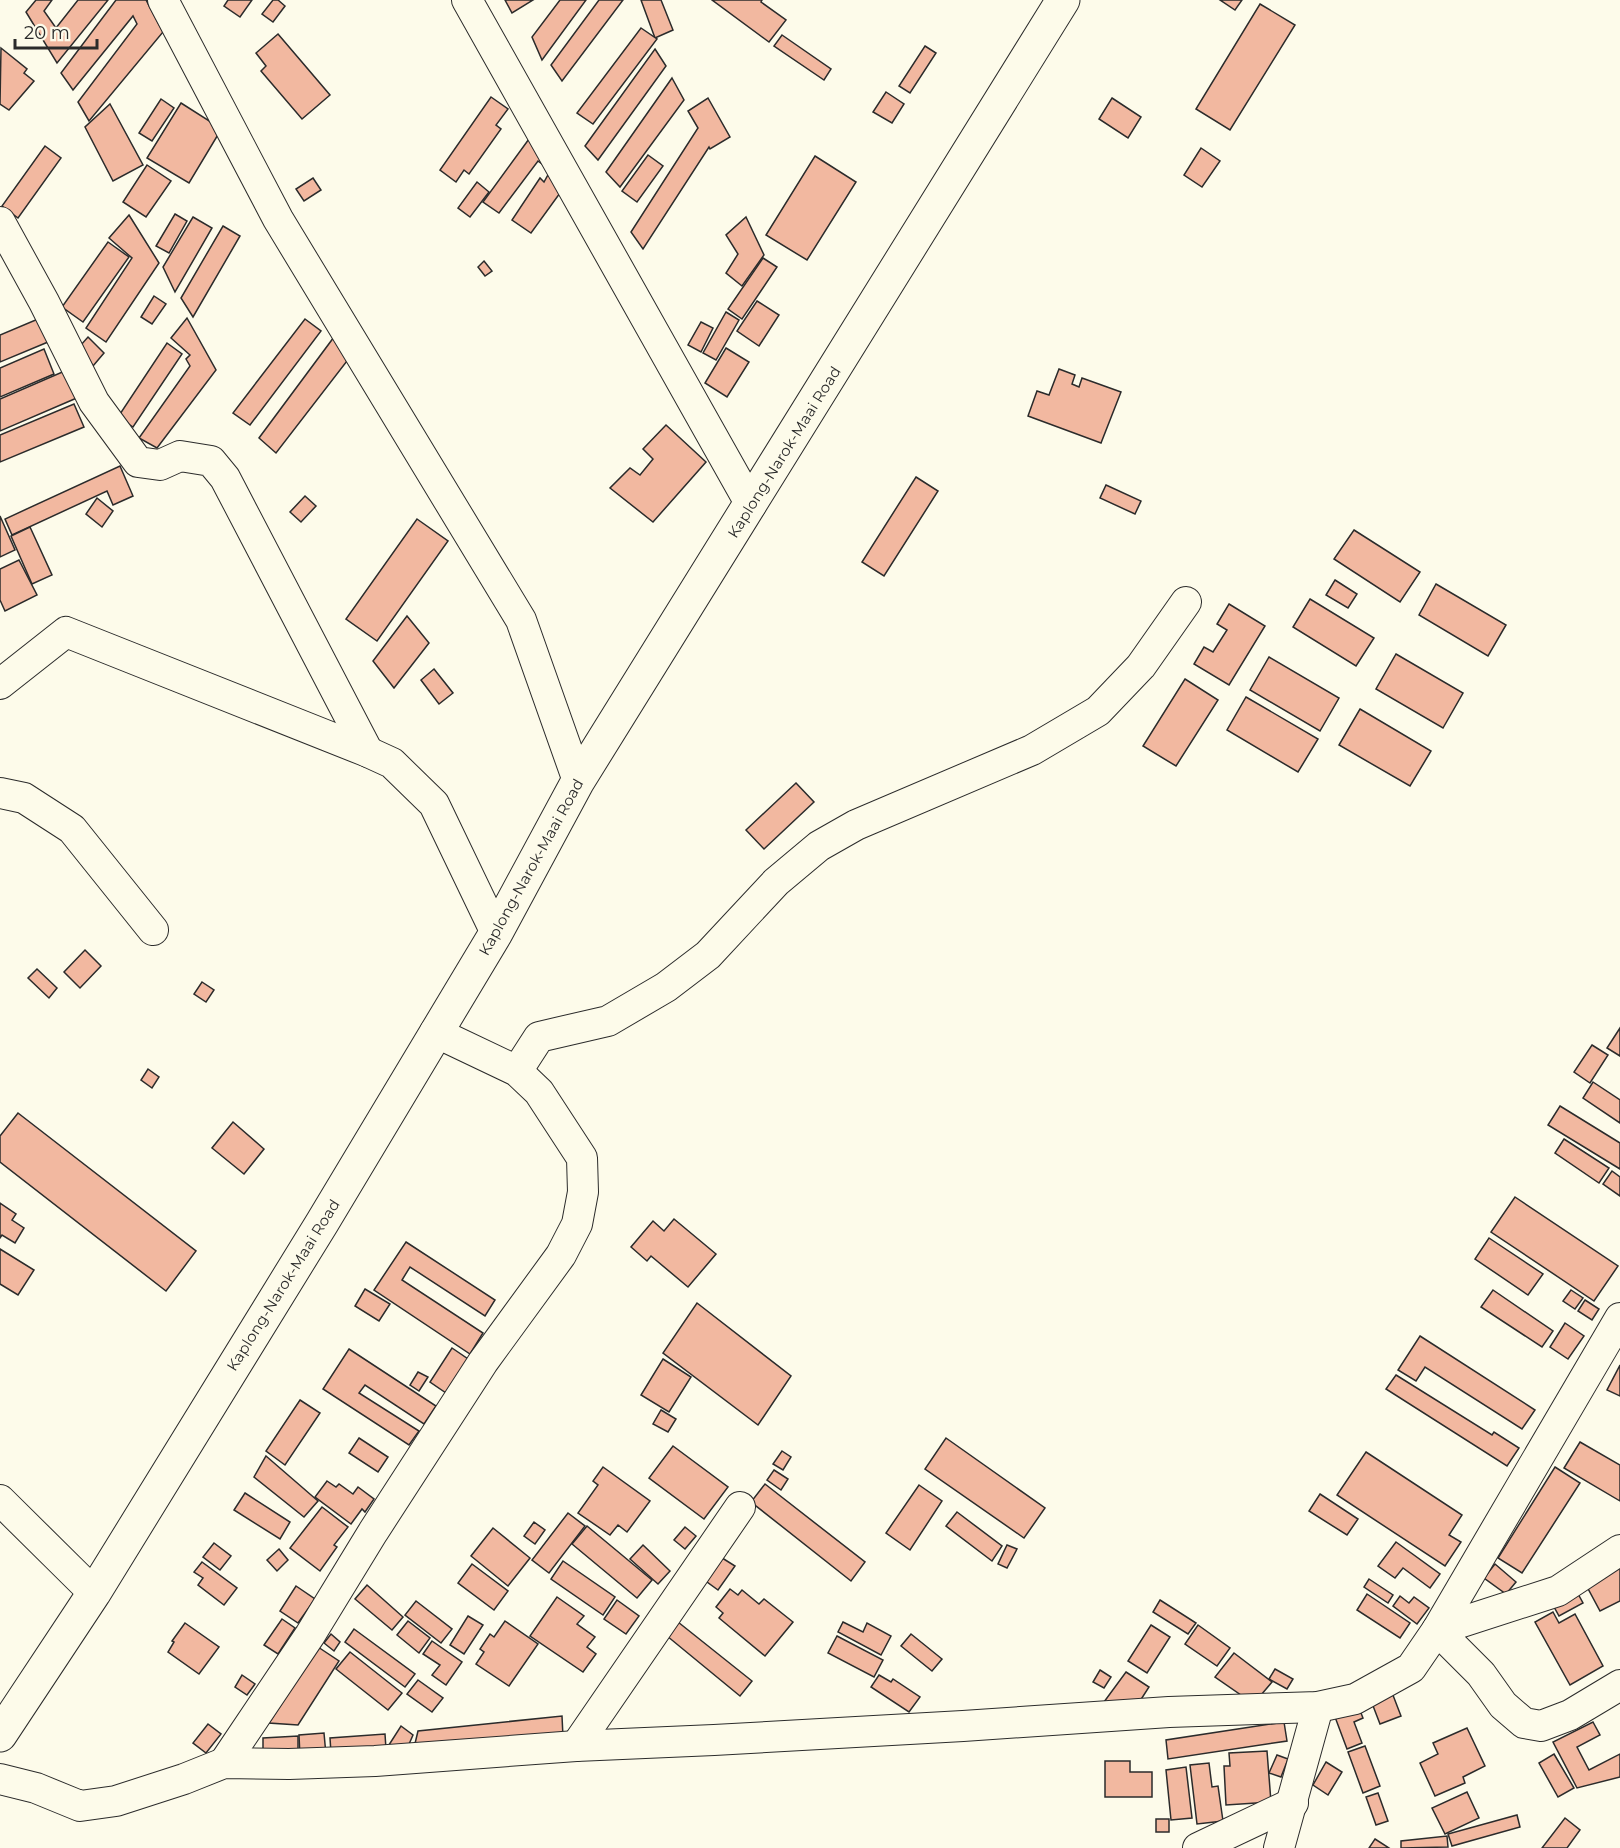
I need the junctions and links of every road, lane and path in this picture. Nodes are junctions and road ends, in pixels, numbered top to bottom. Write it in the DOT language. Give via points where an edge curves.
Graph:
graph roads {
  1 [pos="163,0"];
  2 [pos="467,0"];
  3 [pos="1063,0"];
  4 [pos="0,222"];
  5 [pos="751,505"];
  6 [pos="1186,602"];
  7 [pos="0,684"];
  8 [pos="368,752"];
  9 [pos="578,781"];
  10 [pos="0,793"];
  11 [pos="153,930"];
  12 [pos="496,933"];
  13 [pos="435,1032"];
  14 [pos="517,1071"];
  15 [pos="1620,1318"];
  16 [pos="0,1500"];
  17 [pos="740,1507"];
  18 [pos="1620,1550"];
  19 [pos="94,1593"];
  20 [pos="1437,1630"];
  21 [pos="1620,1685"];
  22 [pos="1317,1707"];
  23 [pos="0,1735"];
  24 [pos="576,1746"];
  25 [pos="225,1762"];
  26 [pos="0,1779"];
  27 [pos="1293,1803"];
  28 [pos="1197,1848"];
  29 [pos="1279,1848"];
  1 -- 9 [label="street" via="278,219 521,620"];
  2 -- 5 [label="street"];
  3 -- 5 [label="highway, Kaplong-Narok-Maai Road"];
  4 -- 8 [label="street" via="94,402 138,462 160,465 180,456 201,459 211,461 225,478"];
  5 -- 9 [label="highway, Kaplong-Narok-Maai Road"];
  6 -- 14 [label="street" via="1142,666 1098,711 1032,750 856,825 819,846 776,882 708,955 666,987 608,1021 539,1037"];
  7 -- 8 [label="street" via="66,632"];
  8 -- 12 [label="street" via="392,763 434,804"];
  9 -- 12 [label="highway, Kaplong-Narok-Maai Road"];
  10 -- 11 [label="street" via="24,798 72,829"];
  12 -- 13 [label="highway, Kaplong-Narok-Maai Road"];
  13 -- 14 [label="street"];
  13 -- 19 [label="highway, Kaplong-Narok-Maai Road"];
  14 -- 25 [label="street" via="539,1092 582,1158 583,1192 576,1224 561,1255 477,1371"];
  15 -- 20 [label="street"];
  16 -- 19 [label="street"];
  17 -- 24 [label="street"];
  18 -- 20 [label="street" via="1558,1591"];
  19 -- 23 [label="highway, Kaplong-Narok-Maai Road"];
  20 -- 21 [label="street" via="1481,1674 1503,1705 1524,1723 1541,1726 1570,1715"];
  20 -- 22 [label="street" via="1411,1668 1355,1699"];
  22 -- 24 [label="street"];
  22 -- 27 [label="street"];
  24 -- 25 [label="street" via="375,1761"];
  25 -- 26 [label="street" via="116,1801 80,1806"];
  27 -- 28 [label="street"];
  27 -- 29 [label="street"];
}
